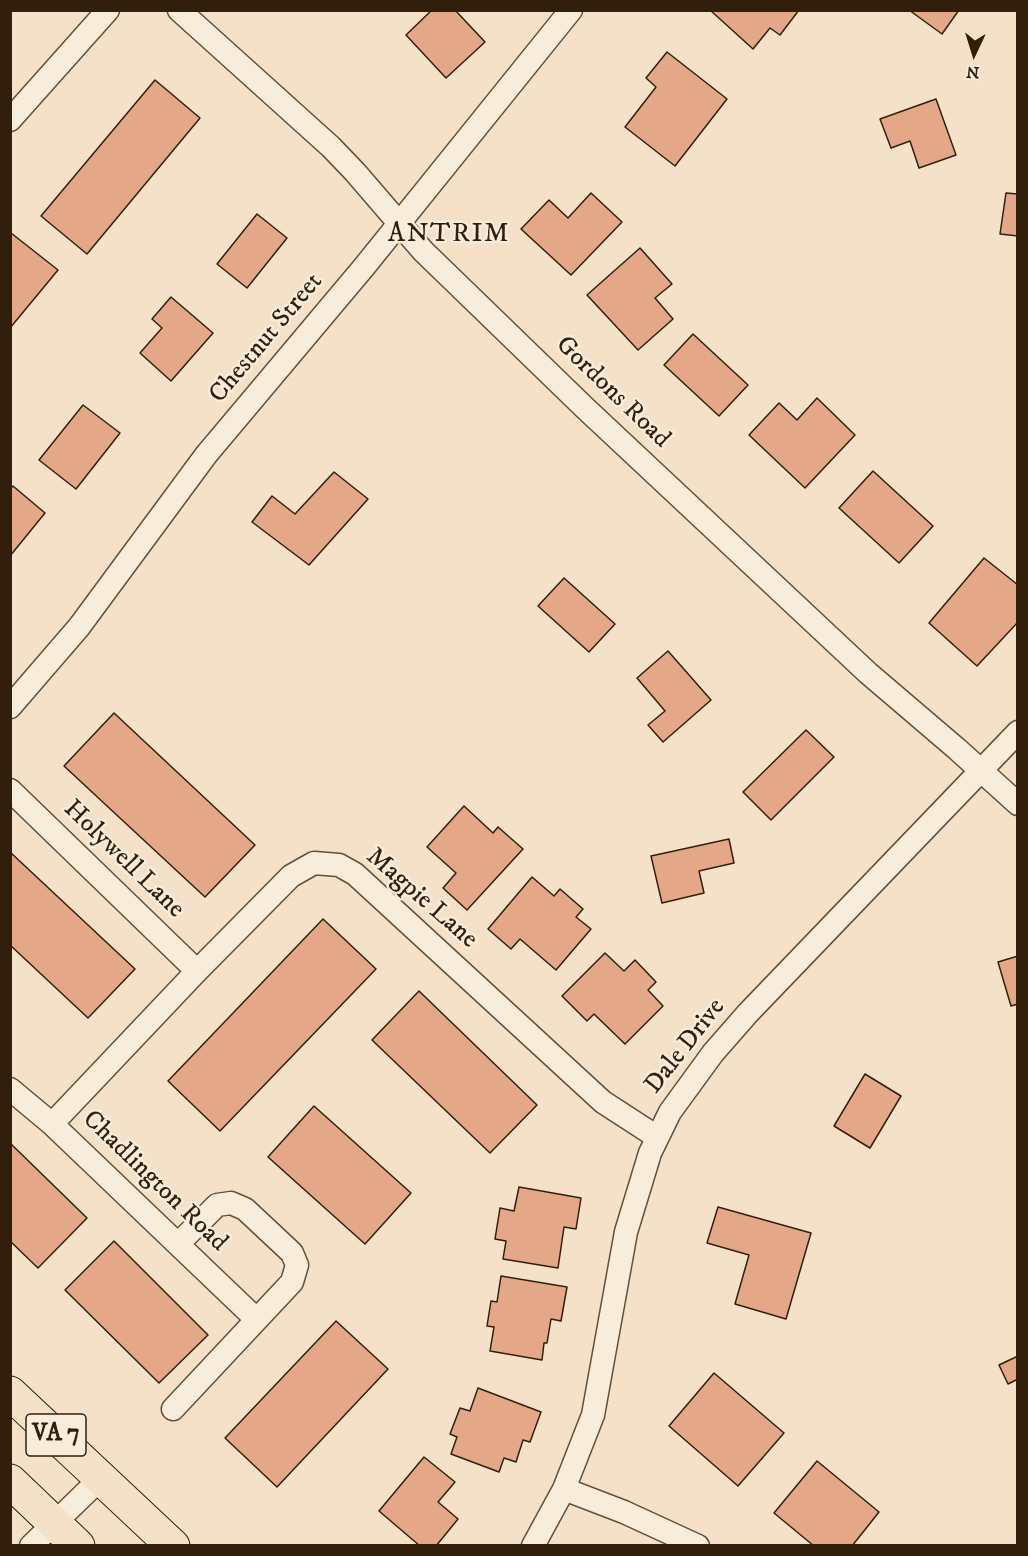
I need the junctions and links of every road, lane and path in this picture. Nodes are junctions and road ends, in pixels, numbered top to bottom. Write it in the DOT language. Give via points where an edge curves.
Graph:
graph roads {
  1 [pos="108,10"];
  2 [pos="179,10"];
  3 [pos="571,10"];
  4 [pos="10,120"];
  5 [pos="399,223"];
  6 [pos="10,707"];
  7 [pos="1017,732"];
  8 [pos="981,770"];
  9 [pos="10,790"];
  10 [pos="1017,804"];
  11 [pos="197,971"];
  12 [pos="10,1089"];
  13 [pos="52,1124"];
  14 [pos="657,1137"];
  15 [pos="178,1244"];
  16 [pos="256,1319"];
  17 [pos="10,1393"];
  18 [pos="173,1409"];
  19 [pos="102,1478"];
  20 [pos="10,1481"];
  21 [pos="564,1489"];
  22 [pos="43,1534"];
  23 [pos="78,1545"];
  24 [pos="173,1545"];
  25 [pos="533,1545"];
  26 [pos="698,1545"];
  1 -- 4 [label="street"];
  2 -- 5 [label="street, Gordons Road" via="331,147"];
  3 -- 5 [label="street, Chestnut Street"];
  5 -- 6 [label="street, Chestnut Street" via="206,455 79,627"];
  5 -- 8 [label="street, Gordons Road" via="423,251 619,440 868,673"];
  7 -- 8 [label="street, Dale Drive"];
  8 -- 10 [label="street, Gordons Road"];
  8 -- 14 [label="street, Dale Drive" via="748,1013 713,1053 670,1112"];
  9 -- 11 [label="street, Holywell Lane"];
  11 -- 13 [label="street, Magpie Lane"];
  11 -- 14 [label="street, Magpie Lane" via="291,876 314,863 339,865 355,874 603,1102"];
  12 -- 13 [label="street, Chadlington Road"];
  13 -- 15 [label="street, Chadlington Road"];
  14 -- 21 [label="street, Dale Drive" via="626,1232 593,1415"];
  15 -- 16 [label="street, Chadlington Road"];
  15 -- 16 [label="street" via="217,1205 231,1203 245,1209 292,1253 297,1265 292,1281"];
  16 -- 18 [label="street"];
  17 -- 19 [label="main road, VA 7"];
  19 -- 22 [label="street"];
  19 -- 24 [label="main road, VA 7"];
  20 -- 22 [label="main road, VA 7"];
  21 -- 25 [label="street, Dale Drive"];
  21 -- 26 [label="street"];
  22 -- 23 [label="main road, VA 7"];
}
